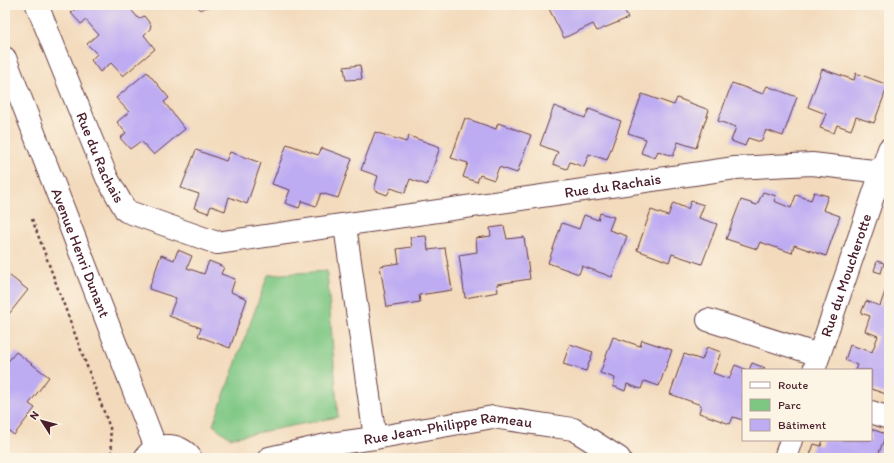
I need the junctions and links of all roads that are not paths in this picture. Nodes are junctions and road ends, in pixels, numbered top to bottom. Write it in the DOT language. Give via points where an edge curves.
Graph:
graph roads {
  1 [pos="37,5"];
  2 [pos="5,58"];
  3 [pos="889,149"];
  4 [pos="882,172"];
  5 [pos="345,226"];
  6 [pos="708,320"];
  7 [pos="817,363"];
  8 [pos="872,412"];
  9 [pos="889,418"];
  10 [pos="375,438"];
  11 [pos="791,441"];
  12 [pos="150,453"];
  13 [pos="191,458"];
  14 [pos="269,458"];
  15 [pos="619,458"];
  16 [pos="785,458"];
  1 -- 5 [label="street, Rue du Rachais" via="107,178 126,211 217,243"];
  2 -- 12 [label="street, Avenue Henri Dunant"];
  3 -- 4 [label="street, Rue du Moucherotte"];
  4 -- 5 [label="street, Rue du Rachais" via="812,164 735,168 544,194"];
  4 -- 7 [label="street, Rue du Moucherotte"];
  5 -- 10 [label="street"];
  6 -- 7 [label="street, Rue du Moucherotte"];
  8 -- 9 [label="street"];
  10 -- 14 [label="street, Rue Jean-Philippe Rameau" via="331,444"];
  10 -- 15 [label="street, Rue Jean-Philippe Rameau" via="493,417 573,429"];
  11 -- 16 [label="street"];
  12 -- 13 [label="street" via="165,446 175,446"];
}
